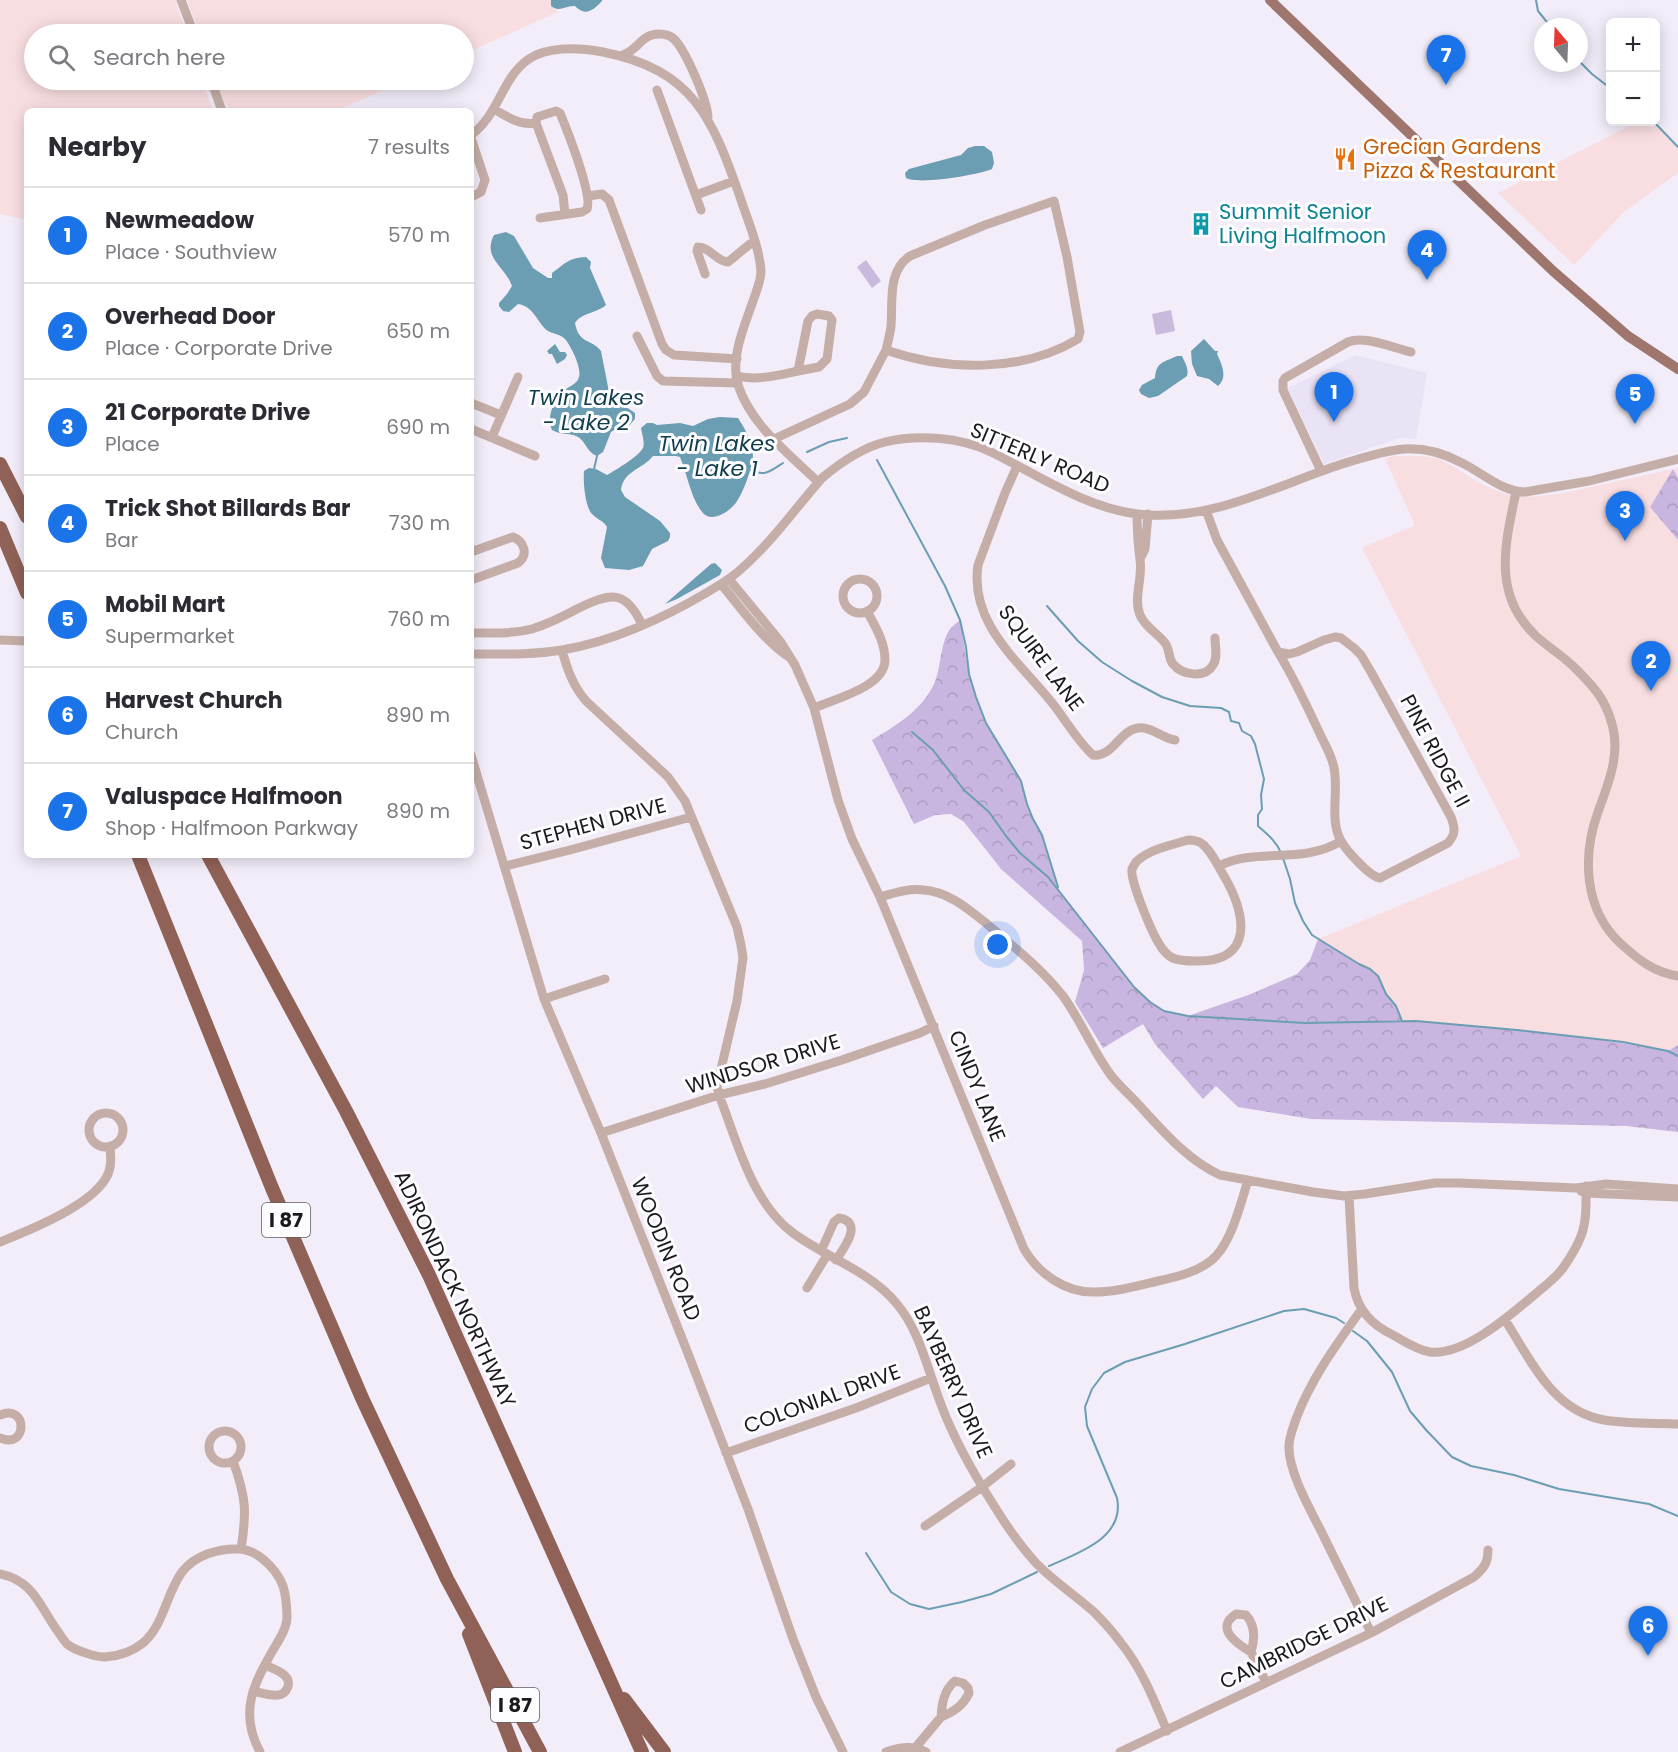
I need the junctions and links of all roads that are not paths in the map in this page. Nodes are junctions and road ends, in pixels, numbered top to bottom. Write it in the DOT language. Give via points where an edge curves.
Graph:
graph roads {
  1 [pos="181,0"];
  2 [pos="1270,0"];
  3 [pos="190,24"];
  4 [pos="621,56"];
  5 [pos="215,90"];
  6 [pos="657,90"];
  7 [pos="221,108"];
  8 [pos="494,109"];
  9 [pos="708,122"];
  10 [pos="536,123"];
  11 [pos="474,133"];
  12 [pos="474,145"];
  13 [pos="734,181"];
  14 [pos="696,195"];
  15 [pos="474,196"];
  16 [pos="588,196"];
  17 [pos="701,210"];
  18 [pos="565,214"];
  19 [pos="540,218"];
  20 [pos="755,243"];
  21 [pos="705,274"];
  22 [pos="637,336"];
  23 [pos="886,350"];
  24 [pos="1411,352"];
  25 [pos="736,359"];
  26 [pos="1678,369"];
  27 [pos="798,371"];
  28 [pos="518,377"];
  29 [pos="737,379"];
  30 [pos="474,404"];
  31 [pos="501,415"];
  32 [pos="474,430"];
  33 [pos="492,437"];
  34 [pos="774,439"];
  35 [pos="535,456"];
  36 [pos="1678,459"];
  37 [pos="0,464"];
  38 [pos="1017,466"];
  39 [pos="1321,471"];
  40 [pos="818,482"];
  41 [pos="1516,492"];
  42 [pos="1206,510"];
  43 [pos="24,511"];
  44 [pos="1137,514"];
  45 [pos="1148,514"];
  46 [pos="0,528"];
  47 [pos="474,551"];
  48 [pos="1140,560"];
  49 [pos="474,579"];
  50 [pos="725,581"];
  51 [pos="24,585"];
  52 [pos="867,611"];
  53 [pos="642,625"];
  54 [pos="474,633"];
  55 [pos="1215,638"];
  56 [pos="0,640"];
  57 [pos="23,641"];
  58 [pos="562,650"];
  59 [pos="1278,652"];
  60 [pos="474,654"];
  61 [pos="814,708"];
  62 [pos="1175,740"];
  63 [pos="474,765"];
  64 [pos="691,817"];
  65 [pos="1341,841"];
  66 [pos="139,858"];
  67 [pos="210,858"];
  68 [pos="505,866"];
  69 [pos="1219,866"];
  70 [pos="880,897"];
  71 [pos="1678,976"];
  72 [pos="605,979"];
  73 [pos="544,999"];
  74 [pos="934,1026"];
  75 [pos="719,1095"];
  76 [pos="601,1133"];
  77 [pos="110,1146"];
  78 [pos="1248,1180"];
  79 [pos="1586,1189"];
  80 [pos="1678,1189"];
  81 [pos="1349,1196"];
  82 [pos="1678,1197"];
  83 [pos="0,1242"];
  84 [pos="828,1256"];
  85 [pos="807,1288"];
  86 [pos="1361,1310"];
  87 [pos="1505,1320"];
  88 [pos="931,1378"];
  89 [pos="0,1415"];
  90 [pos="1678,1424"];
  91 [pos="0,1438"];
  92 [pos="726,1453"];
  93 [pos="233,1461"];
  94 [pos="1011,1464"];
  95 [pos="982,1487"];
  96 [pos="925,1526"];
  97 [pos="241,1549"];
  98 [pos="1488,1550"];
  99 [pos="0,1574"];
  100 [pos="447,1579"];
  101 [pos="1371,1633"];
  102 [pos="1251,1652"];
  103 [pos="265,1665"];
  104 [pos="606,1674"];
  105 [pos="1266,1682"];
  106 [pos="253,1691"];
  107 [pos="941,1717"];
  108 [pos="1167,1731"];
  109 [pos="916,1748"];
  110 [pos="260,1752"];
  111 [pos="515,1752"];
  112 [pos="540,1752"];
  113 [pos="642,1752"];
  114 [pos="664,1752"];
  115 [pos="843,1752"];
  116 [pos="886,1752"];
  117 [pos="926,1752"];
  118 [pos="1120,1752"];
  1 -- 3 [label="street"];
  2 -- 26 [label="main road" via="1553,271 1628,336"];
  4 -- 8 [label="street" via="558,49 534,56 515,71"];
  4 -- 9 [label="street" via="655,69 683,87 696,100"];
  4 -- 9 [label="street" via="649,35 671,37 701,89"];
  5 -- 7 [label="street"];
  6 -- 14 [label="street"];
  8 -- 10 [label="street" via="522,123"];
  8 -- 11 [label="street"];
  9 -- 13 [label="street"];
  10 -- 16 [label="street" via="537,117 559,112"];
  10 -- 18 [label="street" via="563,195"];
  12 -- 15 [label="street" via="485,180 481,192"];
  13 -- 14 [label="street"];
  13 -- 20 [label="street"];
  14 -- 17 [label="street"];
  16 -- 18 [label="street" via="587,209"];
  16 -- 25 [label="street" via="602,194 609,200 666,350 674,355"];
  18 -- 19 [label="street"];
  20 -- 21 [label="street" via="724,262 698,247"];
  20 -- 25 [label="street" via="760,281"];
  22 -- 29 [label="street" via="663,381"];
  23 -- 23 [label="street" via="894,280 903,261 980,227 1054,201 1067,257 1078,339 1037,356 997,364 938,362"];
  23 -- 34 [label="street" via="864,392 850,404"];
  24 -- 39 [label="street" via="1357,339 1285,378 1283,390"];
  25 -- 29 [label="street"];
  27 -- 27 [label="street" via="809,318 817,314 829,316 832,323 827,359 819,367"];
  27 -- 29 [label="street"];
  28 -- 31 [label="street"];
  29 -- 34 [label="street" via="759,424"];
  30 -- 31 [label="street"];
  31 -- 33 [label="street"];
  32 -- 33 [label="street"];
  33 -- 35 [label="street"];
  34 -- 40 [label="street"];
  36 -- 41 [label="street" via="1588,481"];
  37 -- 43 [label="highway"];
  38 -- 40 [label="street, SITTERLY ROAD" via="966,443 914,438 869,448"];
  38 -- 44 [label="street, SITTERLY ROAD" via="1077,496"];
  38 -- 62 [label="street, SQUIRE LANE" via="978,566 977,597 989,625 1091,753 1103,753 1137,728"];
  39 -- 41 [label="street, SITTERLY ROAD" via="1387,451 1424,449 1461,462"];
  39 -- 42 [label="street, SITTERLY ROAD" via="1260,495"];
  40 -- 50 [label="street, SITTERLY ROAD" via="766,544"];
  41 -- 71 [label="street" via="1506,541 1504,568 1508,593 1517,614 1535,635 1595,687 1612,725 1614,760 1589,845 1588,873 1594,905 1610,933 1635,956 1661,973"];
  42 -- 45 [label="street, SITTERLY ROAD"];
  42 -- 59 [label="street" via="1221,547"];
  44 -- 45 [label="street, SITTERLY ROAD"];
  44 -- 48 [label="street"];
  45 -- 48 [label="street" via="1145,549"];
  46 -- 51 [label="highway"];
  47 -- 49 [label="street" via="513,537 521,543 525,555 518,563"];
  48 -- 55 [label="street" via="1139,613 1166,644 1173,664 1192,674 1209,670 1215,660"];
  50 -- 53 [label="street, SITTERLY ROAD"];
  50 -- 61 [label="street, CINDY LANE" via="780,640"];
  52 -- 61 [label="street" via="883,647 881,674 863,688"];
  53 -- 54 [label="street" via="630,604 611,596 534,628"];
  53 -- 58 [label="street, SITTERLY ROAD"];
  56 -- 57 [label="street"];
  58 -- 60 [label="street, SITTERLY ROAD"];
  58 -- 64 [label="street, BAYBERRY DRIVE" via="578,691 668,777"];
  59 -- 65 [label="street" via="1299,687 1334,768 1336,828"];
  59 -- 65 [label="street, PINE RIDGE II" via="1297,652 1335,637 1354,648 1409,738 1454,827 1448,843 1380,878 1372,875"];
  61 -- 70 [label="street, CINDY LANE" via="838,800"];
  63 -- 68 [label="street, WOODIN ROAD"];
  64 -- 68 [label="street, STEPHEN DRIVE"];
  64 -- 75 [label="street, BAYBERRY DRIVE" via="737,927 743,958 719,1073"];
  65 -- 69 [label="street" via="1318,851 1232,860"];
  66 -- 100 [label="highway, I 87" via="272,1188 362,1398"];
  67 -- 104 [label="highway, ADIRONDACK NORTHWAY" via="429,1275"];
  68 -- 73 [label="street, WOODIN ROAD"];
  69 -- 69 [label="street" via="1204,846 1192,840 1154,852 1133,867 1146,917 1163,951 1176,960 1216,960 1235,947 1241,917"];
  70 -- 74 [label="street, CINDY LANE"];
  70 -- 78 [label="street" via="914,890 936,892 948,895 980,919 1051,982 1111,1075 1164,1132 1208,1170"];
  72 -- 73 [label="street"];
  73 -- 76 [label="street, WOODIN ROAD"];
  74 -- 75 [label="street, WINDSOR DRIVE" via="842,1060"];
  74 -- 78 [label="street, CINDY LANE" via="1024,1249 1041,1272 1055,1281 1094,1293 1166,1279 1199,1268 1218,1254 1234,1225"];
  75 -- 76 [label="street, WINDSOR DRIVE"];
  75 -- 84 [label="street, BAYBERRY DRIVE" via="753,1183 768,1208 792,1232"];
  76 -- 92 [label="street, WOODIN ROAD"];
  77 -- 83 [label="street" via="111,1165 97,1190 61,1215"];
  78 -- 81 [label="street"];
  79 -- 80 [label="street" via="1606,1184"];
  79 -- 81 [label="street" via="1435,1183"];
  79 -- 82 [label="street"];
  79 -- 87 [label="street" via="1582,1235 1563,1269"];
  81 -- 86 [label="street" via="1354,1288"];
  84 -- 85 [label="street"];
  84 -- 88 [label="street, BAYBERRY DRIVE" via="877,1284 898,1305 915,1334"];
  86 -- 87 [label="street" via="1386,1332 1431,1352 1457,1348"];
  86 -- 101 [label="street" via="1330,1353 1302,1403 1289,1446 1290,1461 1307,1503"];
  87 -- 90 [label="street" via="1548,1386 1575,1411 1605,1420"];
  88 -- 92 [label="street, COLONIAL DRIVE"];
  88 -- 95 [label="street, BAYBERRY DRIVE" via="961,1450"];
  89 -- 91 [label="street" via="15,1415 21,1425 20,1434 13,1439"];
  92 -- 115 [label="street, WOODIN ROAD" via="816,1697"];
  93 -- 97 [label="street" via="245,1504"];
  94 -- 95 [label="street"];
  95 -- 96 [label="street"];
  95 -- 108 [label="street, BAYBERRY DRIVE" via="1036,1562 1094,1612 1122,1644 1147,1684"];
  97 -- 99 [label="street" via="199,1557 183,1570 158,1624 143,1643 125,1654 103,1657 80,1652 66,1643 33,1592 20,1580"];
  97 -- 103 [label="street" via="263,1559 277,1573 284,1590 287,1618"];
  98 -- 101 [label="street, CAMBRIDGE DRIVE" via="1484,1568 1474,1577"];
  100 -- 111 [label="highway"];
  100 -- 112 [label="highway, I 87"];
  101 -- 105 [label="street, CAMBRIDGE DRIVE"];
  102 -- 105 [label="street"];
  103 -- 106 [label="street"];
  103 -- 106 [label="street" via="285,1676 288,1688 272,1696"];
  104 -- 113 [label="highway, ADIRONDACK NORTHWAY"];
  104 -- 114 [label="highway"];
  105 -- 108 [label="street, CAMBRIDGE DRIVE"];
  106 -- 110 [label="street" via="250,1724"];
  107 -- 109 [label="street"];
  108 -- 118 [label="street, CAMBRIDGE DRIVE"];
  109 -- 116 [label="street" via="908,1746"];
  109 -- 117 [label="street"];
}
